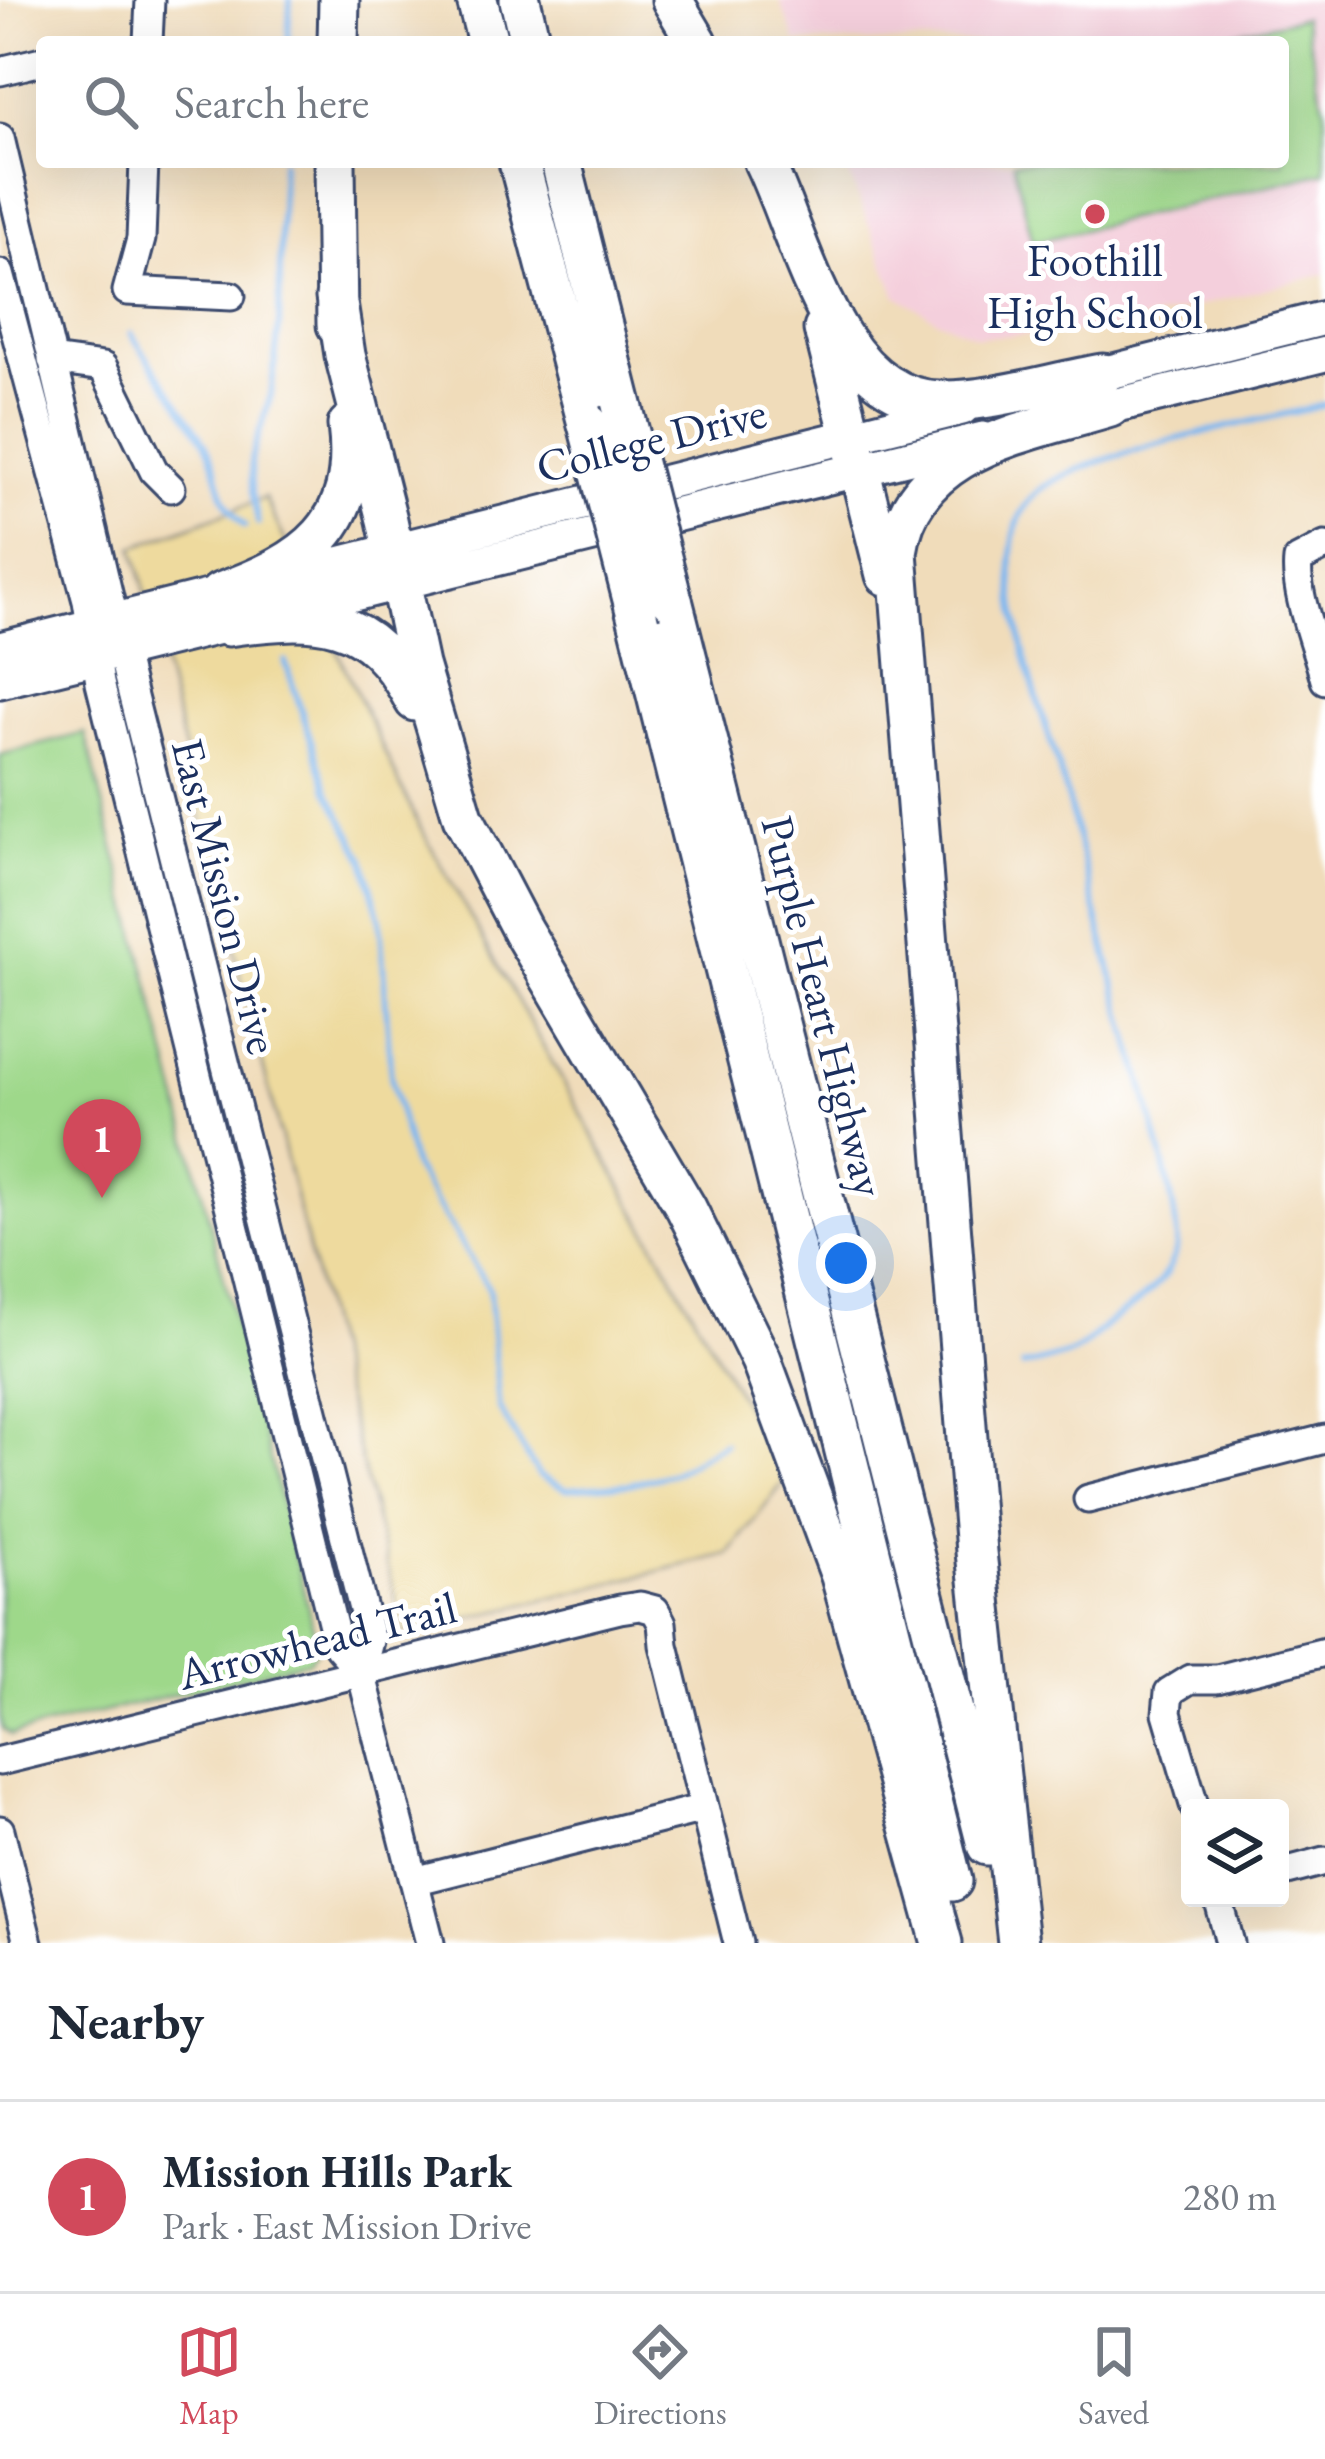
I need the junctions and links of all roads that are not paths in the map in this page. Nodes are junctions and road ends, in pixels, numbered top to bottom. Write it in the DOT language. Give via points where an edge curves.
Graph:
graph roads {
  1 [pos="150,0"];
  2 [pos="339,0"];
  3 [pos="478,0"];
  4 [pos="520,0"];
  5 [pos="672,0"];
  6 [pos="140,36"];
  7 [pos="338,36"];
  8 [pos="487,36"];
  9 [pos="529,36"];
  10 [pos="693,36"];
  11 [pos="36,62"];
  12 [pos="0,71"];
  13 [pos="0,138"];
  14 [pos="144,168"];
  15 [pos="335,168"];
  16 [pos="522,168"];
  17 [pos="563,168"];
  18 [pos="767,168"];
  19 [pos="802,250"];
  20 [pos="0,274"];
  21 [pos="232,296"];
  22 [pos="336,297"];
  23 [pos="1325,318"];
  24 [pos="1325,354"];
  25 [pos="52,360"];
  26 [pos="1106,390"];
  27 [pos="853,453"];
  28 [pos="172,488"];
  29 [pos="1325,546"];
  30 [pos="397,566"];
  31 [pos="224,610"];
  32 [pos="107,639"];
  33 [pos="0,649"];
  34 [pos="905,650"];
  35 [pos="1325,680"];
  36 [pos="0,681"];
  37 [pos="446,772"];
  38 [pos="1325,1439"];
  39 [pos="1088,1499"];
  40 [pos="1325,1652"];
  41 [pos="361,1672"];
  42 [pos="0,1761"];
  43 [pos="1192,1799"];
  44 [pos="704,1808"];
  45 [pos="0,1830"];
  46 [pos="1325,1862"];
  47 [pos="1289,1871"];
  48 [pos="414,1881"];
  49 [pos="1220,1907"];
  50 [pos="28,1943"];
  51 [pos="430,1943"];
  52 [pos="739,1943"];
  53 [pos="942,1943"];
  54 [pos="968,1943"];
  55 [pos="1015,1943"];
  56 [pos="1229,1943"];
  1 -- 6 [label="street"];
  2 -- 7 [label="highway"];
  3 -- 8 [label="highway"];
  4 -- 9 [label="highway"];
  5 -- 10 [label="highway"];
  11 -- 12 [label="street"];
  13 -- 25 [label="street, East Mission Drive"];
  14 -- 21 [label="street" via="141,238 127,291"];
  15 -- 22 [label="highway"];
  16 -- 54 [label="highway, Purple Heart Highway, bridge"];
  17 -- 55 [label="highway, Purple Heart Highway, bridge"];
  18 -- 19 [label="highway"];
  19 -- 26 [label="highway" via="847,348 879,380 913,397"];
  19 -- 27 [label="highway"];
  20 -- 32 [label="street, East Mission Drive"];
  22 -- 30 [label="highway"];
  22 -- 31 [label="highway" via="351,458 345,495 304,554"];
  23 -- 26 [label="main road, College Drive"];
  24 -- 26 [label="main road, College Drive"];
  25 -- 28 [label="street" via="103,367 154,471"];
  25 -- 32 [label="street, East Mission Drive"];
  26 -- 27 [label="main road, College Drive"];
  26 -- 34 [label="highway" via="974,449 926,485 905,516 897,552"];
  27 -- 30 [label="main road, College Drive"];
  27 -- 34 [label="highway"];
  29 -- 35 [label="street" via="1298,560 1295,584"];
  30 -- 31 [label="main road, College Drive"];
  30 -- 37 [label="highway"];
  31 -- 32 [label="main road, College Drive"];
  31 -- 37 [label="highway" via="338,624 368,640 402,675"];
  32 -- 33 [label="main road, College Drive"];
  32 -- 36 [label="main road, College Drive"];
  32 -- 41 [label="street, East Mission Drive" via="338,1646"];
  34 -- 55 [label="highway"];
  37 -- 53 [label="highway" via="486,865 686,1208 761,1360 841,1576"];
  38 -- 39 [label="street"];
  40 -- 43 [label="street" via="1190,1679 1169,1692 1167,1713"];
  41 -- 42 [label="street, Arrowhead Trail"];
  41 -- 44 [label="street, Arrowhead Trail" via="620,1609 656,1610"];
  41 -- 48 [label="street, East Mission Drive"];
  44 -- 48 [label="street"];
  44 -- 52 [label="street"];
  45 -- 50 [label="street"];
  46 -- 47 [label="street"];
  48 -- 51 [label="street, East Mission Drive"];
  49 -- 56 [label="street"];
}
